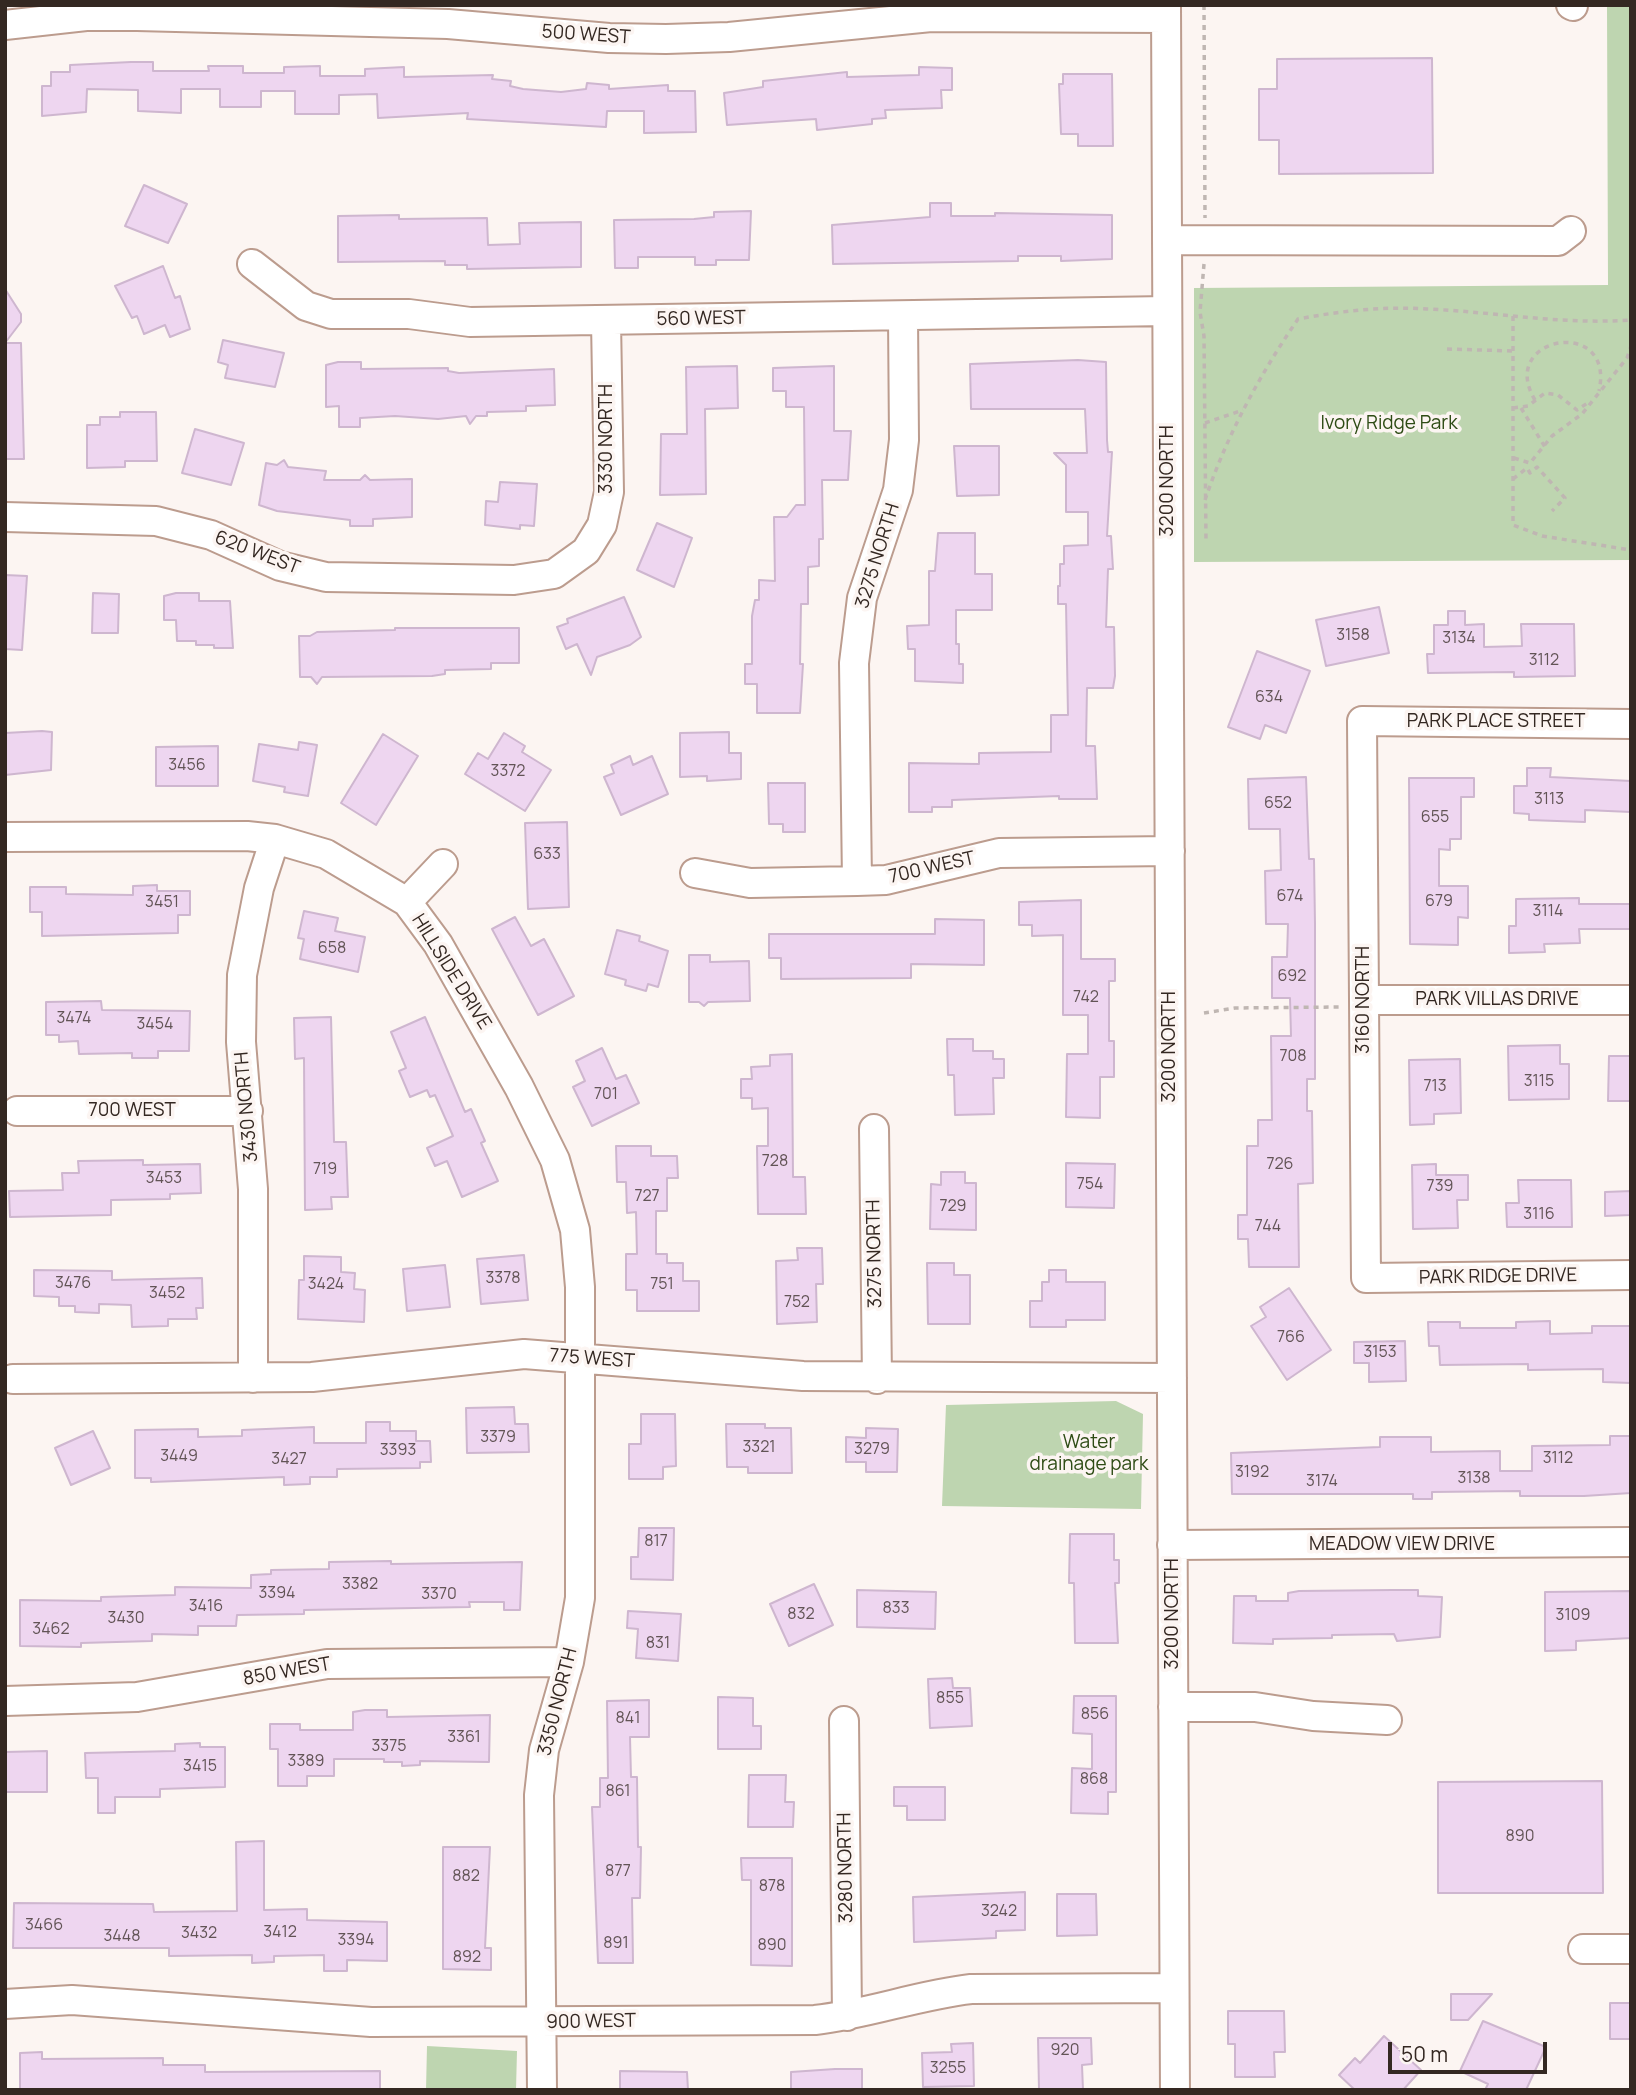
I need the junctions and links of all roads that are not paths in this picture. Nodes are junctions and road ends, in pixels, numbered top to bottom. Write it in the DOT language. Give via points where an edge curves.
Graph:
graph roads {
  1 [pos="1166,11"];
  2 [pos="448,14"];
  3 [pos="5,25"];
  4 [pos="1571,232"];
  5 [pos="1167,240"];
  6 [pos="252,264"];
  7 [pos="1167,311"];
  8 [pos="902,316"];
  9 [pos="606,321"];
  10 [pos="5,517"];
  11 [pos="586,551"];
  12 [pos="1362,721"];
  13 [pos="1631,724"];
  14 [pos="5,837"];
  15 [pos="275,839"];
  16 [pos="1170,851"];
  17 [pos="443,864"];
  18 [pos="695,873"];
  19 [pos="857,881"];
  20 [pos="407,902"];
  21 [pos="1631,1000"];
  22 [pos="1352,1004"];
  23 [pos="17,1111"];
  24 [pos="248,1111"];
  25 [pos="874,1129"];
  26 [pos="1631,1275"];
  27 [pos="1366,1278"];
  28 [pos="581,1357"];
  29 [pos="253,1378"];
  30 [pos="1172,1378"];
  31 [pos="13,1379"];
  32 [pos="877,1379"];
  33 [pos="1631,1542"];
  34 [pos="1172,1545"];
  35 [pos="569,1662"];
  36 [pos="5,1701"];
  37 [pos="1173,1707"];
  38 [pos="1387,1720"];
  39 [pos="844,1721"];
  40 [pos="1631,1948"];
  41 [pos="1583,1949"];
  42 [pos="1174,1988"];
  43 [pos="5,2004"];
  44 [pos="847,2016"];
  45 [pos="542,2023"];
  46 [pos="542,2090"];
  47 [pos="1175,2090"];
  1 -- 2 [label="street, 500 WEST" via="931,18 666,39 609,38"];
  1 -- 5 [label="street, 3200 NORTH"];
  2 -- 3 [label="street, 500 WEST" via="86,16"];
  4 -- 5 [label="street" via="1558,242"];
  5 -- 7 [label="street, 3200 NORTH"];
  6 -- 9 [label="street, 560 WEST" via="306,306 331,314 410,314 470,322"];
  7 -- 8 [label="street, 560 WEST"];
  7 -- 16 [label="street, 3200 NORTH"];
  8 -- 9 [label="street, 560 WEST"];
  8 -- 19 [label="street, 3275 NORTH" via="904,440 898,490 862,598 854,663"];
  9 -- 11 [label="street, 3330 NORTH" via="609,492 602,525"];
  10 -- 11 [label="street, 620 WEST" via="156,521 211,535 280,566 326,577 514,580 554,574"];
  12 -- 13 [label="street, PARK PLACE STREET"];
  12 -- 22 [label="street, 3160 NORTH"];
  14 -- 15 [label="street, HILLSIDE DRIVE"];
  15 -- 20 [label="street, HILLSIDE DRIVE" via="326,854"];
  15 -- 24 [label="street, 3430 NORTH" via="259,888 242,975 241,1042"];
  16 -- 19 [label="street, 700 WEST" via="999,853 898,877"];
  16 -- 30 [label="street, 3200 NORTH"];
  17 -- 20 [label="street"];
  18 -- 19 [label="street, 700 WEST" via="750,883"];
  20 -- 28 [label="street, HILLSIDE DRIVE" via="438,944 555,1160 575,1230"];
  21 -- 22 [label="street, PARK VILLAS DRIVE"];
  22 -- 27 [label="street, 3160 NORTH"];
  23 -- 24 [label="street, 700 WEST"];
  24 -- 29 [label="street, 3430 NORTH" via="253,1189"];
  25 -- 32 [label="street, 3275 NORTH"];
  26 -- 27 [label="street, PARK RIDGE DRIVE"];
  28 -- 29 [label="street, 775 WEST" via="505,1355 312,1377"];
  28 -- 32 [label="street, 775 WEST"];
  28 -- 35 [label="street, 3350 NORTH" via="580,1598"];
  29 -- 31 [label="street, 775 WEST"];
  30 -- 32 [label="street, 775 WEST"];
  30 -- 34 [label="street, 3200 NORTH"];
  33 -- 34 [label="street, MEADOW VIEW DRIVE"];
  34 -- 37 [label="street, 3200 NORTH"];
  35 -- 36 [label="street, 850 WEST" via="327,1664 149,1695"];
  35 -- 45 [label="street, 3350 NORTH" via="544,1750 539,1795"];
  37 -- 38 [label="street" via="1255,1707"];
  37 -- 42 [label="street, 3200 NORTH"];
  39 -- 44 [label="street, 3280 NORTH"];
  40 -- 41 [label="street"];
  42 -- 44 [label="street, 900 WEST" via="971,1989"];
  42 -- 47 [label="street, 3200 NORTH"];
  43 -- 45 [label="street, 900 WEST" via="72,2000 307,2020"];
  44 -- 45 [label="street, 900 WEST"];
  45 -- 46 [label="street, 3350 NORTH"];
}
